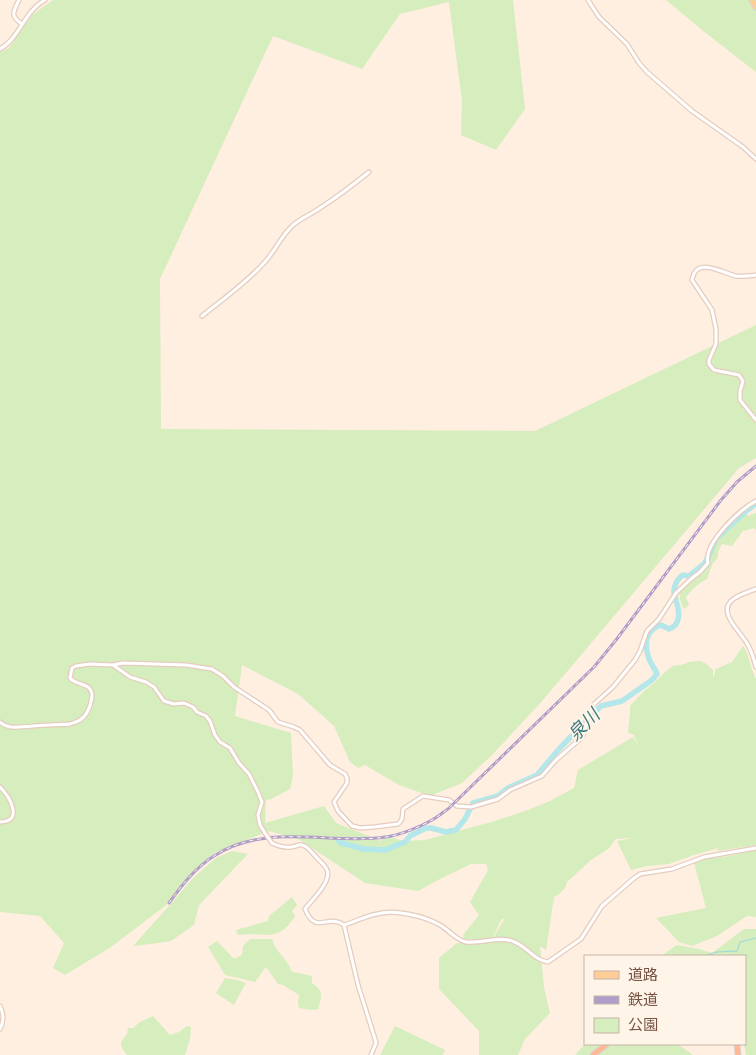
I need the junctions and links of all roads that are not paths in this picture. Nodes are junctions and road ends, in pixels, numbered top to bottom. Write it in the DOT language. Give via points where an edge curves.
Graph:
graph roads {
  1 [pos="19,0"];
  2 [pos="45,0"];
  3 [pos="588,0"];
  4 [pos="752,0"];
  5 [pos="756,7"];
  6 [pos="22,24"];
  7 [pos="0,49"];
  8 [pos="756,159"];
  9 [pos="369,172"];
  10 [pos="756,274"];
  11 [pos="202,316"];
  12 [pos="756,420"];
  13 [pos="756,501"];
  14 [pos="756,589"];
  15 [pos="113,665"];
  16 [pos="756,667"];
  17 [pos="0,722"];
  18 [pos="0,787"];
  19 [pos="0,822"];
  20 [pos="756,848"];
  21 [pos="344,925"];
  22 [pos="0,1006"];
  23 [pos="0,1029"];
  24 [pos="605,1045"];
  25 [pos="370,1055"];
  26 [pos="593,1055"];
  1 -- 6 [label="street" via="13,16"];
  2 -- 6 [label="street"];
  3 -- 8 [label="street" via="647,72"];
  4 -- 5 [label="main road"];
  6 -- 7 [label="street" via="11,42"];
  9 -- 11 [label="street" via="290,228 262,266"];
  10 -- 12 [label="street" via="736,276 706,267 698,269 692,280 712,310 716,329 716,344 709,364 714,370 739,375 743,381 740,400"];
  13 -- 15 [label="street" via="738,513 715,538 706,557 708,563 676,593 647,631 635,660 592,706 580,739 542,776 510,790 498,800 477,806 466,808 450,800 424,796 403,809 403,818 398,824 352,826 334,804 347,784 345,774 330,765 300,730 278,722 270,710 234,688 223,676 200,666 123,662"];
  14 -- 16 [label="street" via="732,599 727,613 748,645"];
  15 -- 17 [label="street" via="90,664 72,668 70,678 89,686 92,696 87,714 76,722 11,727"];
  15 -- 21 [label="street, bridge" via="130,677 154,687 164,701 184,703 206,716 220,742 230,748 249,774 262,802 258,815 260,824 272,843 305,846 327,870 323,886 305,909 309,918 313,922 335,921"];
  18 -- 19 [label="street" via="8,796 13,811 11,820"];
  20 -- 21 [label="street" via="704,857 672,869 640,874 602,906 582,939 548,962 510,940 464,941 440,925 405,913 378,913"];
  21 -- 25 [label="street" via="376,1043"];
  22 -- 23 [label="street" via="4,1019"];
  24 -- 26 [label="highway"];
}
